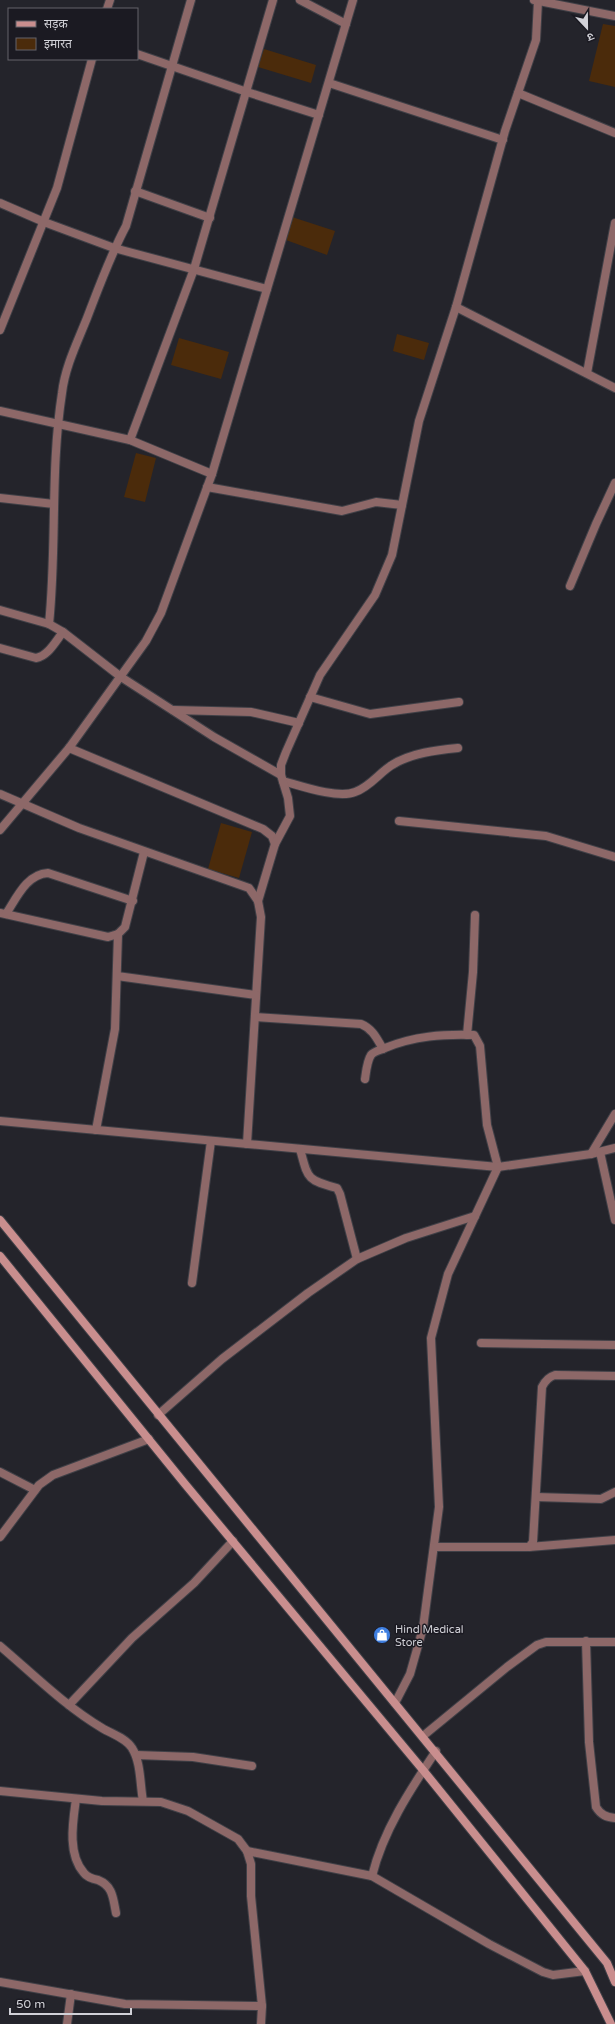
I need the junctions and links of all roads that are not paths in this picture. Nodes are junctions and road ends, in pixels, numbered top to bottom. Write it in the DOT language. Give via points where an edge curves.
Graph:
graph roads {
  1 [pos="191,0"];
  2 [pos="273,0"];
  3 [pos="300,0"];
  4 [pos="353,0"];
  5 [pos="536,1"];
  6 [pos="615,16"];
  7 [pos="346,24"];
  8 [pos="138,54"];
  9 [pos="92,60"];
  10 [pos="172,66"];
  11 [pos="329,83"];
  12 [pos="247,92"];
  13 [pos="518,94"];
  14 [pos="319,115"];
  15 [pos="615,133"];
  16 [pos="503,140"];
  17 [pos="135,191"];
  18 [pos="0,203"];
  19 [pos="210,218"];
  20 [pos="44,222"];
  21 [pos="615,223"];
  22 [pos="114,248"];
  23 [pos="194,269"];
  24 [pos="267,289"];
  25 [pos="456,307"];
  26 [pos="0,330"];
  27 [pos="587,373"];
  28 [pos="615,388"];
  29 [pos="0,411"];
  30 [pos="58,423"];
  31 [pos="130,440"];
  32 [pos="212,474"];
  33 [pos="615,483"];
  34 [pos="207,487"];
  35 [pos="0,498"];
  36 [pos="54,504"];
  37 [pos="402,505"];
  38 [pos="570,586"];
  39 [pos="0,610"];
  40 [pos="49,624"];
  41 [pos="63,632"];
  42 [pos="0,648"];
  43 [pos="121,677"];
  44 [pos="310,697"];
  45 [pos="459,702"];
  46 [pos="173,710"];
  47 [pos="299,723"];
  48 [pos="69,748"];
  49 [pos="458,748"];
  50 [pos="282,778"];
  51 [pos="0,794"];
  52 [pos="23,804"];
  53 [pos="399,820"];
  54 [pos="0,830"];
  55 [pos="275,844"];
  56 [pos="144,852"];
  57 [pos="615,857"];
  58 [pos="258,900"];
  59 [pos="133,901"];
  60 [pos="3,913"];
  61 [pos="475,915"];
  62 [pos="118,934"];
  63 [pos="117,976"];
  64 [pos="256,995"];
  65 [pos="255,1017"];
  66 [pos="467,1035"];
  67 [pos="382,1049"];
  68 [pos="364,1079"];
  69 [pos="615,1114"];
  70 [pos="0,1121"];
  71 [pos="96,1130"];
  72 [pos="210,1141"];
  73 [pos="246,1144"];
  74 [pos="615,1148"];
  75 [pos="300,1149"];
  76 [pos="600,1152"];
  77 [pos="591,1154"];
  78 [pos="498,1167"];
  79 [pos="475,1216"];
  80 [pos="0,1220"];
  81 [pos="615,1220"];
  82 [pos="0,1256"];
  83 [pos="357,1259"];
  84 [pos="192,1283"];
  85 [pos="481,1344"];
  86 [pos="615,1345"];
  87 [pos="615,1376"];
  88 [pos="158,1415"];
  89 [pos="149,1439"];
  90 [pos="0,1472"];
  91 [pos="34,1490"];
  92 [pos="615,1492"];
  93 [pos="536,1497"];
  94 [pos="0,1537"];
  95 [pos="615,1540"];
  96 [pos="233,1541"];
  97 [pos="434,1547"];
  98 [pos="529,1547"];
  99 [pos="586,1641"];
  100 [pos="615,1642"];
  101 [pos="0,1646"];
  102 [pos="395,1703"];
  103 [pos="68,1705"];
  104 [pos="423,1736"];
  105 [pos="436,1751"];
  106 [pos="136,1755"];
  107 [pos="252,1766"];
  108 [pos="423,1770"];
  109 [pos="0,1791"];
  110 [pos="76,1799"];
  111 [pos="142,1801"];
  112 [pos="615,1818"];
  113 [pos="247,1851"];
  114 [pos="372,1876"];
  115 [pos="116,1912"];
  116 [pos="584,1971"];
  117 [pos="0,1982"];
  118 [pos="615,1982"];
  119 [pos="70,1994"];
  120 [pos="262,2006"];
  121 [pos="67,2024"];
  122 [pos="261,2024"];
  123 [pos="610,2024"];
  1 -- 10 [label="street"];
  2 -- 12 [label="street"];
  3 -- 7 [label="street"];
  4 -- 7 [label="street"];
  5 -- 6 [label="street"];
  5 -- 13 [label="street" via="536,40"];
  7 -- 11 [label="street"];
  8 -- 10 [label="street"];
  9 -- 20 [label="street" via="74,129"];
  10 -- 12 [label="street"];
  10 -- 17 [label="street"];
  11 -- 14 [label="street"];
  11 -- 16 [label="street"];
  12 -- 14 [label="street"];
  12 -- 19 [label="street"];
  13 -- 15 [label="street"];
  13 -- 16 [label="street"];
  14 -- 24 [label="street"];
  16 -- 25 [label="street"];
  17 -- 19 [label="street"];
  17 -- 22 [label="street" via="126,226"];
  18 -- 20 [label="street"];
  19 -- 23 [label="street"];
  20 -- 22 [label="street"];
  20 -- 26 [label="street"];
  21 -- 27 [label="street"];
  22 -- 23 [label="street"];
  22 -- 30 [label="street" via="69,363"];
  23 -- 24 [label="street"];
  23 -- 31 [label="street"];
  24 -- 32 [label="street"];
  25 -- 27 [label="street"];
  25 -- 37 [label="street" via="419,421"];
  27 -- 28 [label="street"];
  29 -- 30 [label="street"];
  30 -- 31 [label="street"];
  30 -- 36 [label="street"];
  31 -- 32 [label="street"];
  32 -- 34 [label="street"];
  33 -- 38 [label="street"];
  34 -- 37 [label="street" via="342,511 376,502"];
  34 -- 43 [label="street" via="162,613"];
  35 -- 36 [label="street"];
  36 -- 40 [label="street" via="53,590"];
  37 -- 44 [label="street" via="392,555 375,595 320,675"];
  39 -- 40 [label="street"];
  40 -- 41 [label="street"];
  41 -- 42 [label="street" via="41,657 36,658"];
  41 -- 43 [label="street"];
  43 -- 46 [label="street"];
  43 -- 48 [label="street"];
  44 -- 45 [label="street" via="370,714"];
  44 -- 47 [label="street"];
  46 -- 47 [label="street" via="251,712"];
  46 -- 50 [label="street"];
  47 -- 50 [label="street" via="281,765"];
  48 -- 52 [label="street"];
  48 -- 55 [label="street" via="263,829 272,836"];
  49 -- 50 [label="street" via="442,749 400,761 355,792 323,792"];
  50 -- 55 [label="street" via="290,816"];
  51 -- 52 [label="street"];
  52 -- 54 [label="street"];
  52 -- 56 [label="street"];
  53 -- 57 [label="street" via="546,836"];
  55 -- 58 [label="street"];
  56 -- 58 [label="street" via="249,888"];
  56 -- 59 [label="street"];
  58 -- 64 [label="street" via="261,916"];
  59 -- 60 [label="street" via="48,873 40,873 31,878"];
  59 -- 62 [label="street" via="125,927"];
  60 -- 62 [label="street" via="108,937"];
  61 -- 66 [label="street"];
  62 -- 63 [label="street"];
  63 -- 64 [label="street"];
  63 -- 71 [label="street" via="115,1029"];
  64 -- 65 [label="street"];
  65 -- 67 [label="street" via="362,1024 369,1027"];
  65 -- 73 [label="street"];
  66 -- 67 [label="street" via="434,1035"];
  66 -- 78 [label="street" via="474,1035 480,1046 487,1125"];
  67 -- 68 [label="street" via="370,1056"];
  69 -- 77 [label="street"];
  70 -- 71 [label="street"];
  71 -- 72 [label="street"];
  72 -- 73 [label="street"];
  72 -- 84 [label="street"];
  73 -- 75 [label="street"];
  74 -- 76 [label="street"];
  75 -- 78 [label="street"];
  75 -- 83 [label="street" via="310,1178 316,1183 337,1188"];
  76 -- 77 [label="street"];
  76 -- 81 [label="street"];
  77 -- 78 [label="street"];
  78 -- 79 [label="street"];
  79 -- 83 [label="street" via="406,1238"];
  79 -- 97 [label="street" via="448,1274 431,1338 439,1507"];
  80 -- 88 [label="street"];
  82 -- 89 [label="street"];
  83 -- 88 [label="street" via="222,1359"];
  85 -- 86 [label="street"];
  87 -- 93 [label="street" via="555,1375 544,1382"];
  88 -- 102 [label="street"];
  89 -- 91 [label="street" via="53,1475"];
  89 -- 96 [label="street"];
  90 -- 91 [label="street"];
  91 -- 94 [label="street"];
  92 -- 93 [label="street" via="601,1499"];
  93 -- 98 [label="street" via="533,1542"];
  95 -- 98 [label="street"];
  96 -- 103 [label="street" via="194,1583 132,1638"];
  96 -- 108 [label="street"];
  97 -- 98 [label="street"];
  97 -- 102 [label="street" via="423,1628 410,1674"];
  99 -- 100 [label="street"];
  99 -- 104 [label="street" via="546,1642 537,1645"];
  99 -- 112 [label="street" via="589,1742 596,1807 607,1817"];
  101 -- 103 [label="street"];
  102 -- 104 [label="street"];
  103 -- 106 [label="street" via="124,1740 132,1746"];
  104 -- 105 [label="street"];
  105 -- 108 [label="street"];
  105 -- 118 [label="street" via="607,1963"];
  106 -- 107 [label="street" via="193,1757"];
  106 -- 111 [label="street"];
  108 -- 114 [label="street" via="378,1853"];
  108 -- 116 [label="street"];
  109 -- 110 [label="street"];
  110 -- 111 [label="street"];
  110 -- 115 [label="street" via="72,1836 78,1862 88,1877 106,1884 111,1890"];
  111 -- 113 [label="street" via="161,1802 188,1811 238,1839"];
  113 -- 114 [label="street"];
  113 -- 120 [label="street" via="251,1864 251,1896"];
  114 -- 116 [label="street" via="489,1944 543,1972 553,1974"];
  116 -- 123 [label="street"];
  117 -- 119 [label="street"];
  119 -- 120 [label="street" via="125,2004"];
  119 -- 121 [label="street"];
  120 -- 122 [label="street"];
}
